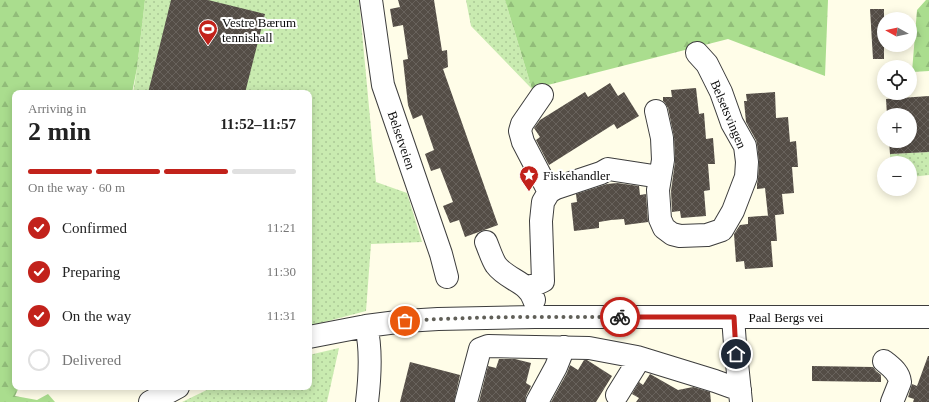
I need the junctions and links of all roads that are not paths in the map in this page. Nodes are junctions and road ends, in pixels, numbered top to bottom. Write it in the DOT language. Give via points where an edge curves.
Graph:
graph roads {
  1 [pos="370,0"];
  2 [pos="697,53"];
  3 [pos="542,95"];
  4 [pos="656,111"];
  5 [pos="660,177"];
  6 [pos="549,192"];
  7 [pos="486,242"];
  8 [pos="447,277"];
  9 [pos="528,288"];
  10 [pos="734,317"];
  11 [pos="929,317"];
  12 [pos="535,318"];
  13 [pos="366,326"];
  14 [pos="312,337"];
  15 [pos="564,347"];
  16 [pos="640,358"];
  17 [pos="884,361"];
  18 [pos="172,390"];
  19 [pos="617,395"];
  20 [pos="740,396"];
  21 [pos="150,402"];
  22 [pos="367,402"];
  23 [pos="466,402"];
  24 [pos="537,402"];
  25 [pos="892,402"];
  1 -- 8 [label="street, Belsetveien" via="383,85"];
  2 -- 5 [label="street, Belsetsvingen" via="707,64 745,146 746,177 733,211 722,230 707,235 680,236 664,228 660,219"];
  3 -- 6 [label="street" via="520,131 523,142"];
  4 -- 5 [label="street, Belsetsvingen" via="662,138"];
  5 -- 6 [label="street" via="608,169"];
  6 -- 9 [label="street" via="543,202 541,221 543,281"];
  7 -- 9 [label="street" via="496,265"];
  9 -- 12 [label="street" via="536,305"];
  10 -- 11 [label="street, Paal Bergs vei"];
  10 -- 12 [label="street, Paal Bergs vei"];
  10 -- 20 [label="street"];
  12 -- 13 [label="street, Paal Bergs vei" via="438,319"];
  13 -- 14 [label="street, Paal Bergs vei"];
  13 -- 22 [label="street" via="370,350"];
  15 -- 16 [label="street" via="589,348"];
  15 -- 23 [label="street" via="488,346 480,349"];
  15 -- 24 [label="street"];
  16 -- 19 [label="street"];
  16 -- 20 [label="street" via="715,381"];
  17 -- 25 [label="street" via="900,379"];
  18 -- 21 [label="street"];
}
